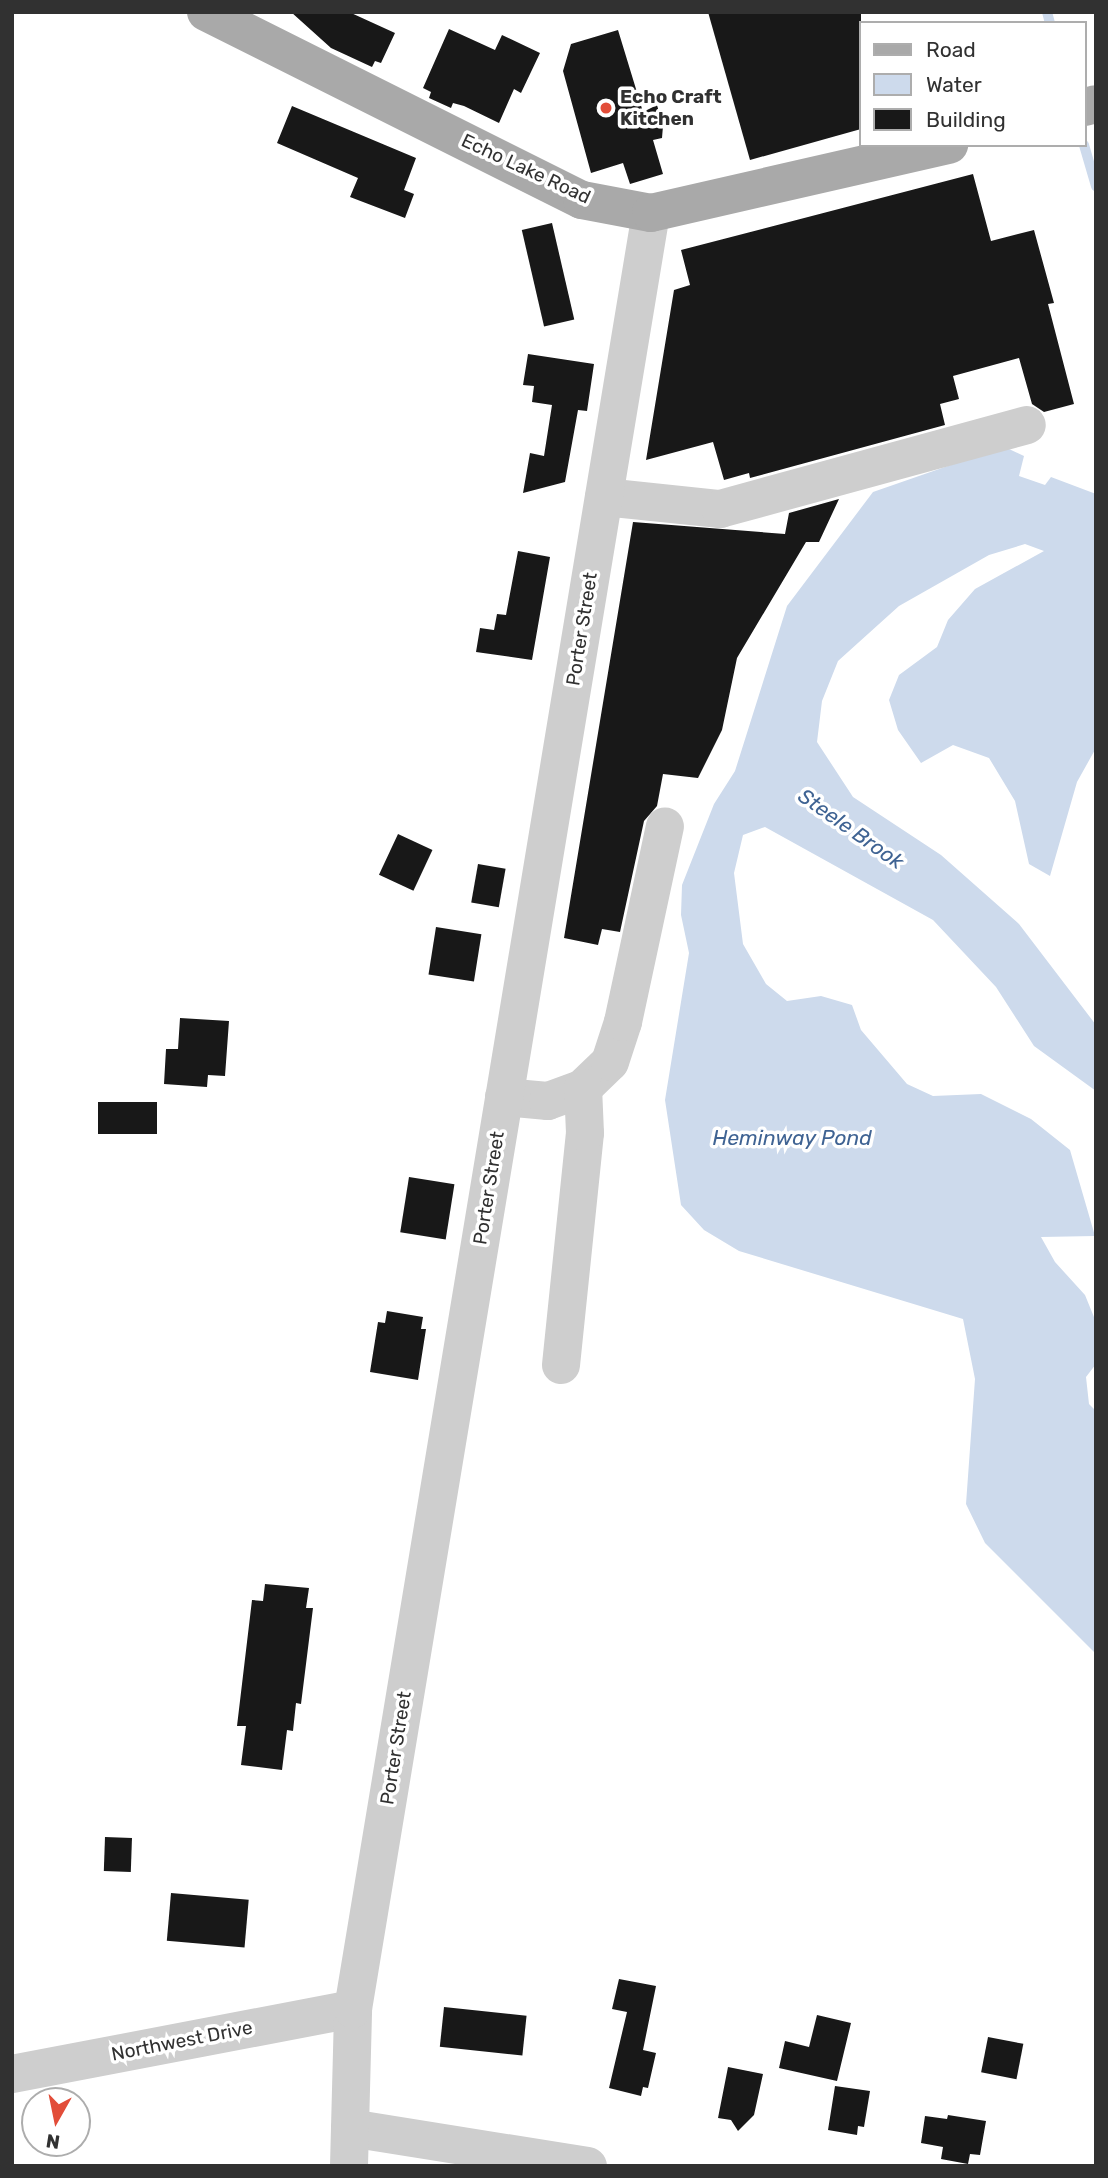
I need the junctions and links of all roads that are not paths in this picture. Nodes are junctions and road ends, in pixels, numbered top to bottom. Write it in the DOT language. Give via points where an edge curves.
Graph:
graph roads {
  1 [pos="206,12"];
  2 [pos="940,147"];
  3 [pos="651,213"];
  4 [pos="1027,425"];
  5 [pos="604,497"];
  6 [pos="665,826"];
  7 [pos="583,1088"];
  8 [pos="504,1097"];
  9 [pos="561,1366"];
  10 [pos="353,2008"];
  11 [pos="12,2074"];
  12 [pos="349,2128"];
  13 [pos="349,2166"];
  14 [pos="588,2166"];
  1 -- 3 [label="main road, Echo Lake Road" via="582,200"];
  2 -- 3 [label="main road, Echo Lake Road"];
  3 -- 5 [label="street, Porter Street"];
  4 -- 5 [label="street" via="720,509"];
  5 -- 8 [label="street, Porter Street"];
  6 -- 7 [label="street" via="623,1022 610,1062"];
  7 -- 8 [label="street" via="548,1101"];
  7 -- 9 [label="street" via="584,1133"];
  8 -- 10 [label="street, Porter Street"];
  10 -- 11 [label="street, Northwest Drive"];
  10 -- 12 [label="street, Porter Street"];
  12 -- 13 [label="street, Porter Street"];
  12 -- 14 [label="street"];
}
